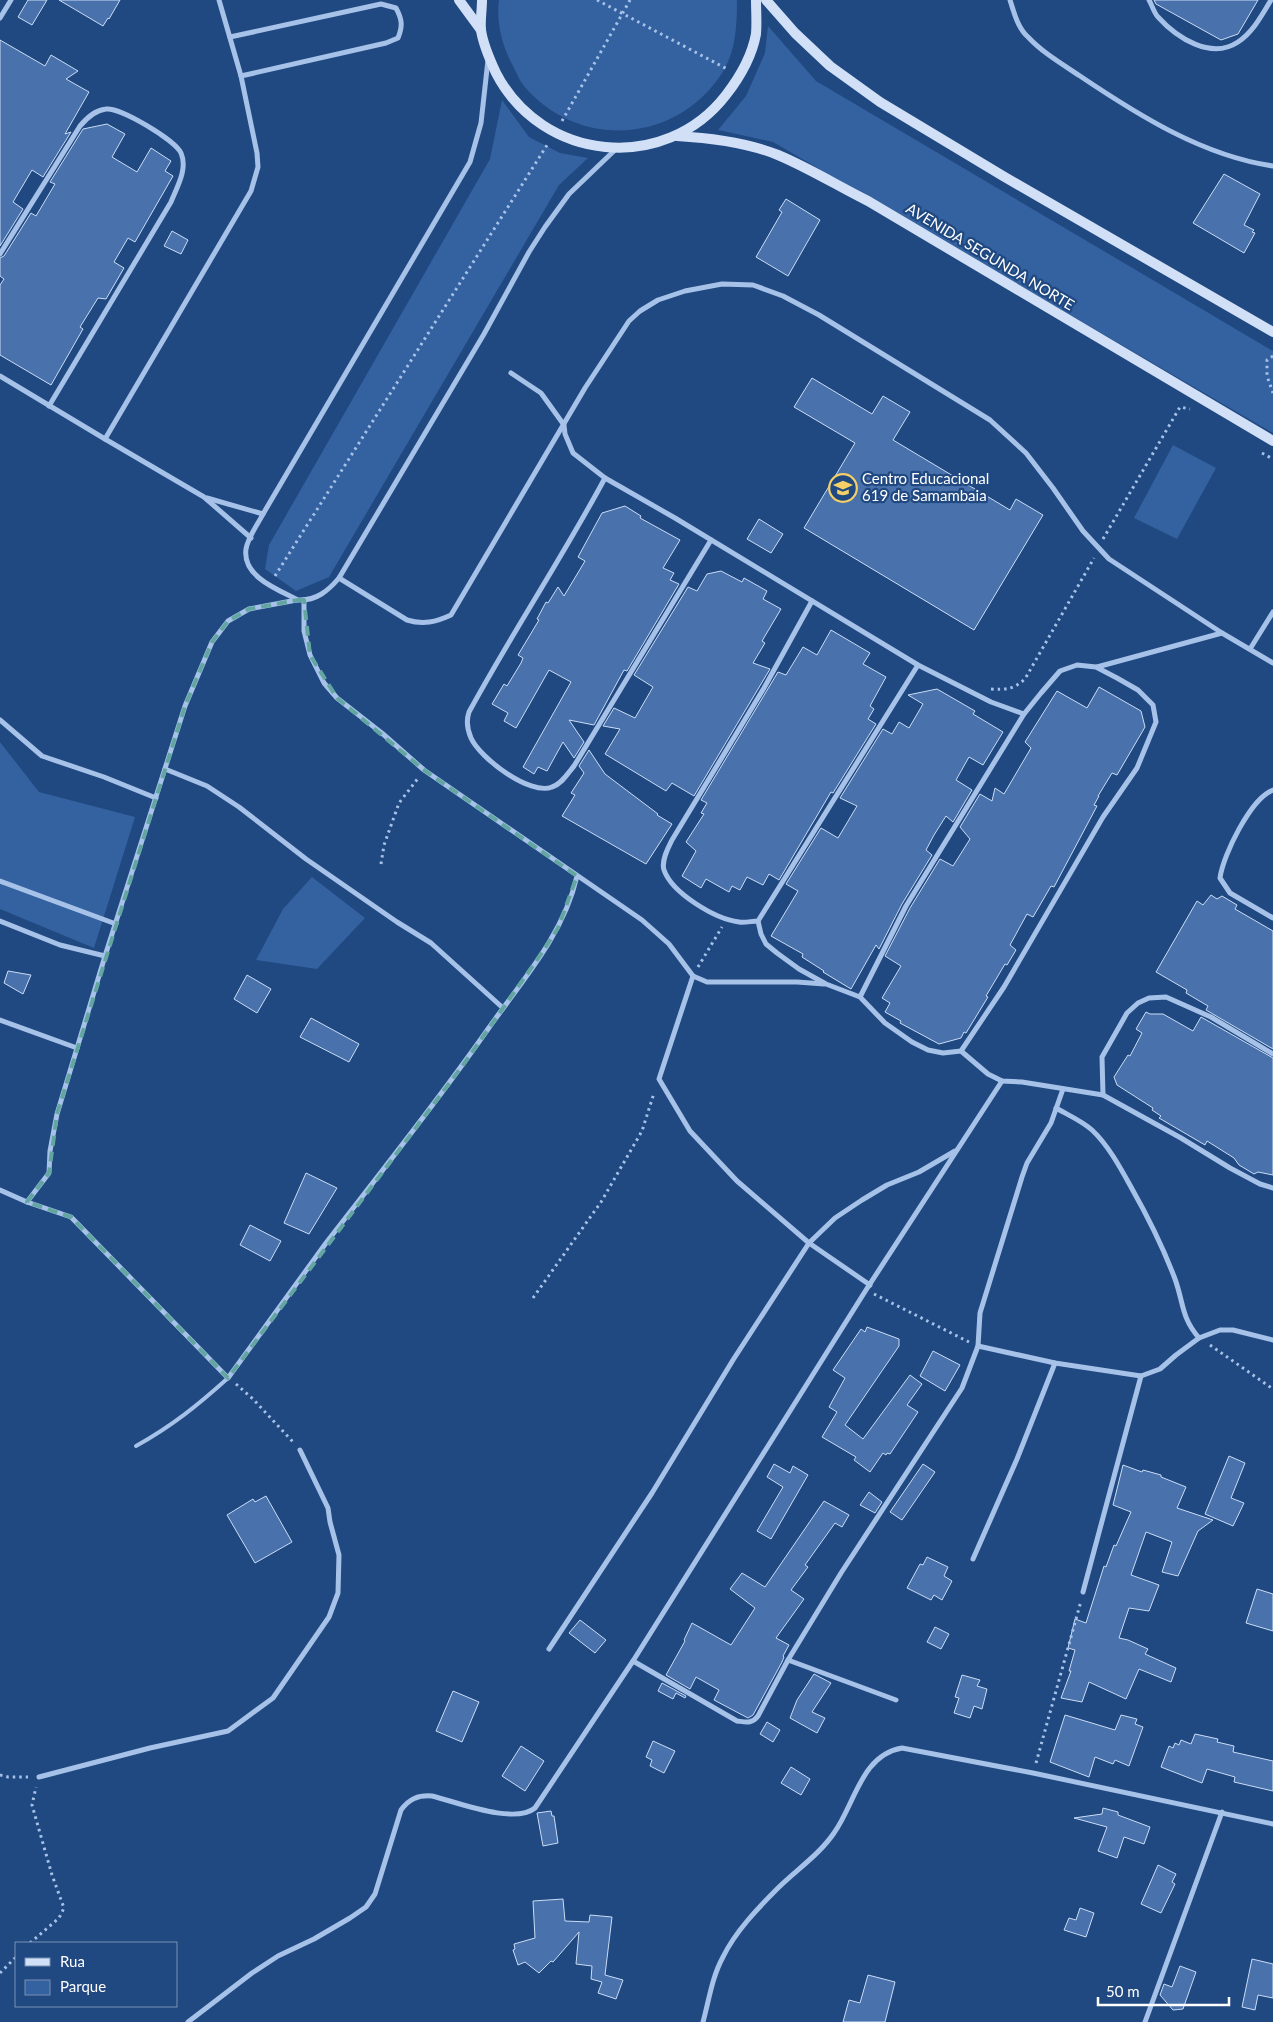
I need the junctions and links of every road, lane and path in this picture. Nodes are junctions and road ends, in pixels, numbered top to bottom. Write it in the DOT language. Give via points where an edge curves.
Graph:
graph roads {
  1 [pos="11,0"];
  2 [pos="219,0"];
  3 [pos="459,0"];
  4 [pos="482,0"];
  5 [pos="597,0"];
  6 [pos="630,0"];
  7 [pos="756,0"];
  8 [pos="766,0"];
  9 [pos="1010,0"];
  10 [pos="1149,0"];
  11 [pos="1271,0"];
  12 [pos="623,14"];
  13 [pos="0,18"];
  14 [pos="481,30"];
  15 [pos="230,38"];
  16 [pos="488,57"];
  17 [pos="241,76"];
  18 [pos="741,76"];
  19 [pos="555,133"];
  20 [pos="677,136"];
  21 [pos="617,148"];
  22 [pos="1273,166"];
  23 [pos="0,254"];
  24 [pos="1273,332"];
  25 [pos="1273,356"];
  26 [pos="511,373"];
  27 [pos="0,376"];
  28 [pos="1273,393"];
  29 [pos="49,406"];
  30 [pos="1195,412"];
  31 [pos="564,425"];
  32 [pos="105,439"];
  33 [pos="1273,441"];
  34 [pos="605,478"];
  35 [pos="204,498"];
  36 [pos="263,514"];
  37 [pos="251,538"];
  38 [pos="711,540"];
  39 [pos="1098,548"];
  40 [pos="339,578"];
  41 [pos="270,585"];
  42 [pos="301,600"];
  43 [pos="812,601"];
  44 [pos="1273,612"];
  45 [pos="1222,633"];
  46 [pos="1250,650"];
  47 [pos="1273,663"];
  48 [pos="918,665"];
  49 [pos="1096,667"];
  50 [pos="985,689"];
  51 [pos="1024,714"];
  52 [pos="0,720"];
  53 [pos="165,769"];
  54 [pos="424,770"];
  55 [pos="1273,790"];
  56 [pos="156,798"];
  57 [pos="381,864"];
  58 [pos="577,876"];
  59 [pos="0,881"];
  60 [pos="1273,918"];
  61 [pos="727,919"];
  62 [pos="0,921"];
  63 [pos="758,921"];
  64 [pos="116,924"];
  65 [pos="105,956"];
  66 [pos="693,976"];
  67 [pos="826,984"];
  68 [pos="860,997"];
  69 [pos="503,1008"];
  70 [pos="0,1020"];
  71 [pos="77,1048"];
  72 [pos="961,1051"];
  73 [pos="1273,1054"];
  74 [pos="659,1079"];
  75 [pos="1002,1081"];
  76 [pos="1063,1089"];
  77 [pos="1103,1095"];
  78 [pos="1056,1108"];
  79 [pos="958,1149"];
  80 [pos="1273,1188"];
  81 [pos="0,1190"];
  82 [pos="27,1202"];
  83 [pos="809,1243"];
  84 [pos="870,1285"];
  85 [pos="866,1290"];
  86 [pos="534,1298"];
  87 [pos="1199,1338"];
  88 [pos="1273,1340"];
  89 [pos="978,1346"];
  90 [pos="1055,1363"];
  91 [pos="1141,1376"];
  92 [pos="228,1378"];
  93 [pos="1273,1389"];
  94 [pos="136,1446"];
  95 [pos="300,1450"];
  96 [pos="973,1559"];
  97 [pos="1083,1592"];
  98 [pos="549,1648"];
  99 [pos="788,1660"];
  100 [pos="633,1661"];
  101 [pos="896,1700"];
  102 [pos="1033,1773"];
  103 [pos="0,1775"];
  104 [pos="39,1777"];
  105 [pos="1222,1812"];
  106 [pos="1273,1824"];
  107 [pos="31,1942"];
  108 [pos="15,1958"];
  109 [pos="0,1973"];
  110 [pos="188,2022"];
  111 [pos="703,2022"];
  112 [pos="1145,2022"];
  1 -- 13 [label="street"];
  2 -- 15 [label="street"];
  3 -- 14 [label="street"];
  4 -- 14 [label="street"];
  5 -- 12 [label="path"];
  6 -- 12 [label="path"];
  7 -- 18 [label="street" via="756,34"];
  8 -- 24 [label="street" via="830,66 880,102 1010,181"];
  9 -- 22 [label="street" via="1027,36 1047,54 1097,88 1188,139 1226,154"];
  10 -- 11 [label="street" via="1156,16 1181,38 1204,48 1223,49 1246,36"];
  12 -- 18 [label="path"];
  12 -- 19 [label="path"];
  14 -- 16 [label="street"];
  15 -- 17 [label="street"];
  15 -- 17 [label="street" via="381,4 396,8 401,17 402,28 398,38 386,43"];
  16 -- 19 [label="street" via="504,88 527,113"];
  16 -- 36 [label="street" via="481,123 470,162"];
  17 -- 32 [label="street" via="257,153 258,167 251,191"];
  18 -- 20 [label="street" via="714,112"];
  19 -- 21 [label="street" via="585,144"];
  19 -- 41 [label="path"];
  20 -- 21 [label="street" via="648,146"];
  20 -- 33 [label="street, AVENIDA SEGUNDA NORTE" via="743,144 807,169 876,206"];
  21 -- 40 [label="street" via="569,194 545,227"];
  23 -- 29 [label="street" via="80,126 96,112 119,110 173,143 181,153 181,178 171,202"];
  25 -- 28 [label="path" via="1267,360 1267,376"];
  26 -- 31 [label="street" via="540,393"];
  27 -- 29 [label="street"];
  29 -- 32 [label="street"];
  30 -- 39 [label="path" via="1180,407"];
  31 -- 34 [label="street" via="573,453"];
  31 -- 39 [label="street" via="608,350 640,311 658,300 685,291 722,284 753,286 783,296 819,315 990,420 1026,453"];
  31 -- 40 [label="street" via="451,615 437,621 418,623 408,620"];
  32 -- 35 [label="street"];
  34 -- 38 [label="street"];
  34 -- 38 [label="street" via="466,722 478,749 497,767 526,785 542,789 553,787 574,766"];
  35 -- 36 [label="street"];
  35 -- 37 [label="street"];
  36 -- 37 [label="street"];
  37 -- 41 [label="street" via="246,549 248,563 256,576"];
  38 -- 43 [label="street"];
  39 -- 45 [label="street" via="1124,570"];
  39 -- 50 [label="path" via="1025,679 1005,690"];
  40 -- 42 [label="street" via="328,591 316,598"];
  41 -- 42 [label="street"];
  42 -- 53 [label="street" via="249,609 228,621 212,642 185,706"];
  42 -- 54 [label="street" via="310,655 324,683 336,698"];
  43 -- 48 [label="street"];
  43 -- 61 [label="street" via="764,688 672,840 665,858 664,870 674,886 700,906"];
  44 -- 46 [label="street"];
  45 -- 46 [label="street"];
  45 -- 49 [label="street"];
  46 -- 47 [label="street"];
  48 -- 51 [label="street" via="991,702"];
  48 -- 63 [label="street"];
  49 -- 51 [label="street" via="1077,665 1060,670"];
  49 -- 72 [label="street" via="1138,690 1153,705 1156,722 1137,768 1103,817 1004,987"];
  51 -- 68 [label="street" via="906,906"];
  52 -- 56 [label="street" via="42,756"];
  53 -- 56 [label="street"];
  53 -- 69 [label="street" via="207,786 239,807 306,859 431,943"];
  54 -- 57 [label="path" via="399,803"];
  54 -- 58 [label="street"];
  55 -- 60 [label="street" via="1256,805 1228,848 1220,878 1230,893"];
  56 -- 64 [label="street"];
  58 -- 66 [label="street" via="669,944"];
  58 -- 69 [label="street" via="572,898 558,928"];
  59 -- 64 [label="street"];
  61 -- 63 [label="street"];
  61 -- 66 [label="path"];
  62 -- 65 [label="street" via="60,945"];
  63 -- 67 [label="street" via="766,944"];
  64 -- 65 [label="street"];
  65 -- 71 [label="street"];
  66 -- 67 [label="street" via="721,983"];
  66 -- 74 [label="street"];
  67 -- 68 [label="street"];
  68 -- 72 [label="street" via="885,1023 912,1042 944,1053"];
  69 -- 92 [label="street"];
  70 -- 71 [label="street"];
  71 -- 82 [label="street" via="57,1114 49,1172"];
  72 -- 75 [label="street" via="988,1074"];
  73 -- 77 [label="street" via="1211,1017 1166,997 1149,998 1127,1012 1102,1057"];
  74 -- 83 [label="street" via="690,1132 737,1181"];
  74 -- 86 [label="path" via="642,1131 600,1202"];
  75 -- 76 [label="street"];
  75 -- 79 [label="street"];
  76 -- 77 [label="street"];
  76 -- 78 [label="street"];
  77 -- 80 [label="street" via="1230,1168"];
  78 -- 87 [label="street" via="1092,1130 1124,1174 1157,1234 1176,1281 1184,1317"];
  78 -- 89 [label="street" via="1022,1177 980,1313"];
  79 -- 83 [label="street" via="862,1200 835,1218"];
  79 -- 84 [label="street"];
  81 -- 82 [label="street"];
  82 -- 92 [label="street" via="71,1217"];
  83 -- 84 [label="street"];
  83 -- 98 [label="street" via="652,1493"];
  84 -- 85 [label="street"];
  85 -- 89 [label="path"];
  85 -- 100 [label="street"];
  87 -- 88 [label="street" via="1220,1330 1233,1330"];
  87 -- 91 [label="street" via="1160,1369"];
  87 -- 93 [label="path"];
  89 -- 90 [label="street"];
  89 -- 99 [label="street" via="962,1388"];
  90 -- 91 [label="street"];
  90 -- 96 [label="street"];
  91 -- 97 [label="street"];
  92 -- 94 [label="lane" via="187,1414"];
  92 -- 95 [label="path" via="253,1399"];
  95 -- 104 [label="street" via="328,1508 340,1555 338,1593 329,1617 273,1698 228,1731"];
  97 -- 102 [label="path"];
  99 -- 100 [label="street" via="758,1716 749,1723 737,1721"];
  99 -- 101 [label="street"];
  100 -- 110 [label="street" via="535,1808 530,1812 507,1814 432,1796 414,1798 400,1810 374,1894 366,1906 343,1923 278,1956"];
  102 -- 105 [label="street"];
  102 -- 111 [label="street" via="902,1748 886,1752 872,1765 821,1851 778,1888 739,1932 716,1971"];
  103 -- 104 [label="path"];
  104 -- 107 [label="path" via="32,1805 64,1908 59,1918"];
  105 -- 106 [label="street"];
  105 -- 112 [label="street"];
  108 -- 109 [label="path"];
}
